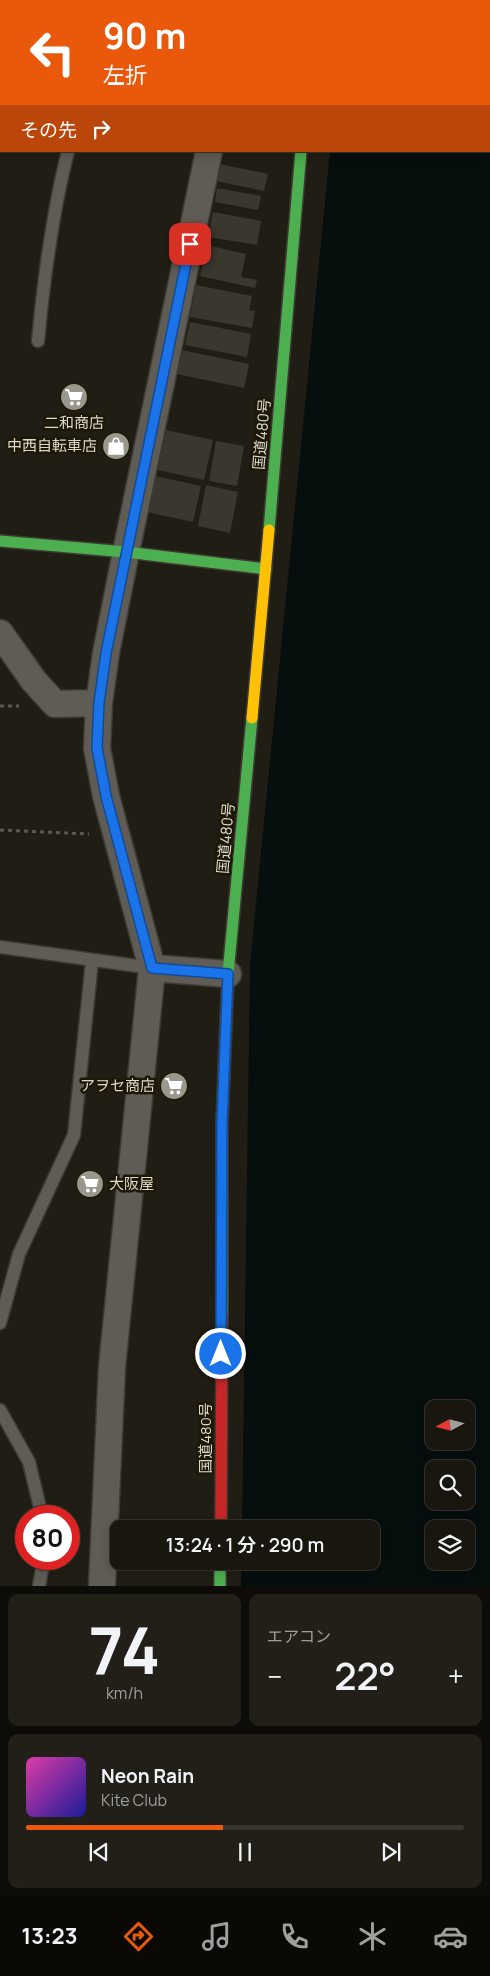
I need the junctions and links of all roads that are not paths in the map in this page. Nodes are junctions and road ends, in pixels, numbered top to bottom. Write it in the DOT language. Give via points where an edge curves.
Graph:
graph roads {
  1 [pos="68,152"];
  2 [pos="209,152"];
  3 [pos="301,152"];
  4 [pos="38,341"];
  5 [pos="0,541"];
  6 [pos="126,552"];
  7 [pos="266,569"];
  8 [pos="0,633"];
  9 [pos="99,703"];
  10 [pos="0,947"];
  11 [pos="92,961"];
  12 [pos="152,968"];
  13 [pos="228,974"];
  14 [pos="0,1323"];
  15 [pos="0,1410"];
  16 [pos="39,1505"];
  17 [pos="220,1520"];
  18 [pos="42,1570"];
  19 [pos="220,1570"];
  20 [pos="39,1586"];
  21 [pos="102,1586"];
  22 [pos="220,1586"];
  1 -- 4 [label="lane" via="56,198"];
  2 -- 6 [label="street"];
  3 -- 7 [label="main road, 国道480号"];
  5 -- 6 [label="main road"];
  6 -- 7 [label="main road"];
  6 -- 9 [label="street"];
  7 -- 13 [label="main road, 国道480号"];
  8 -- 9 [label="street" via="55,704"];
  9 -- 12 [label="street" via="97,748"];
  10 -- 11 [label="lane"];
  11 -- 12 [label="lane"];
  11 -- 14 [label="lane" via="74,1135 20,1254"];
  12 -- 13 [label="street"];
  12 -- 21 [label="street" via="112,1367"];
  13 -- 17 [label="main road, 国道480号" via="222,1122"];
  15 -- 16 [label="lane" via="29,1462"];
  18 -- 20 [label="lane"];
  19 -- 22 [label="main road"];
}
